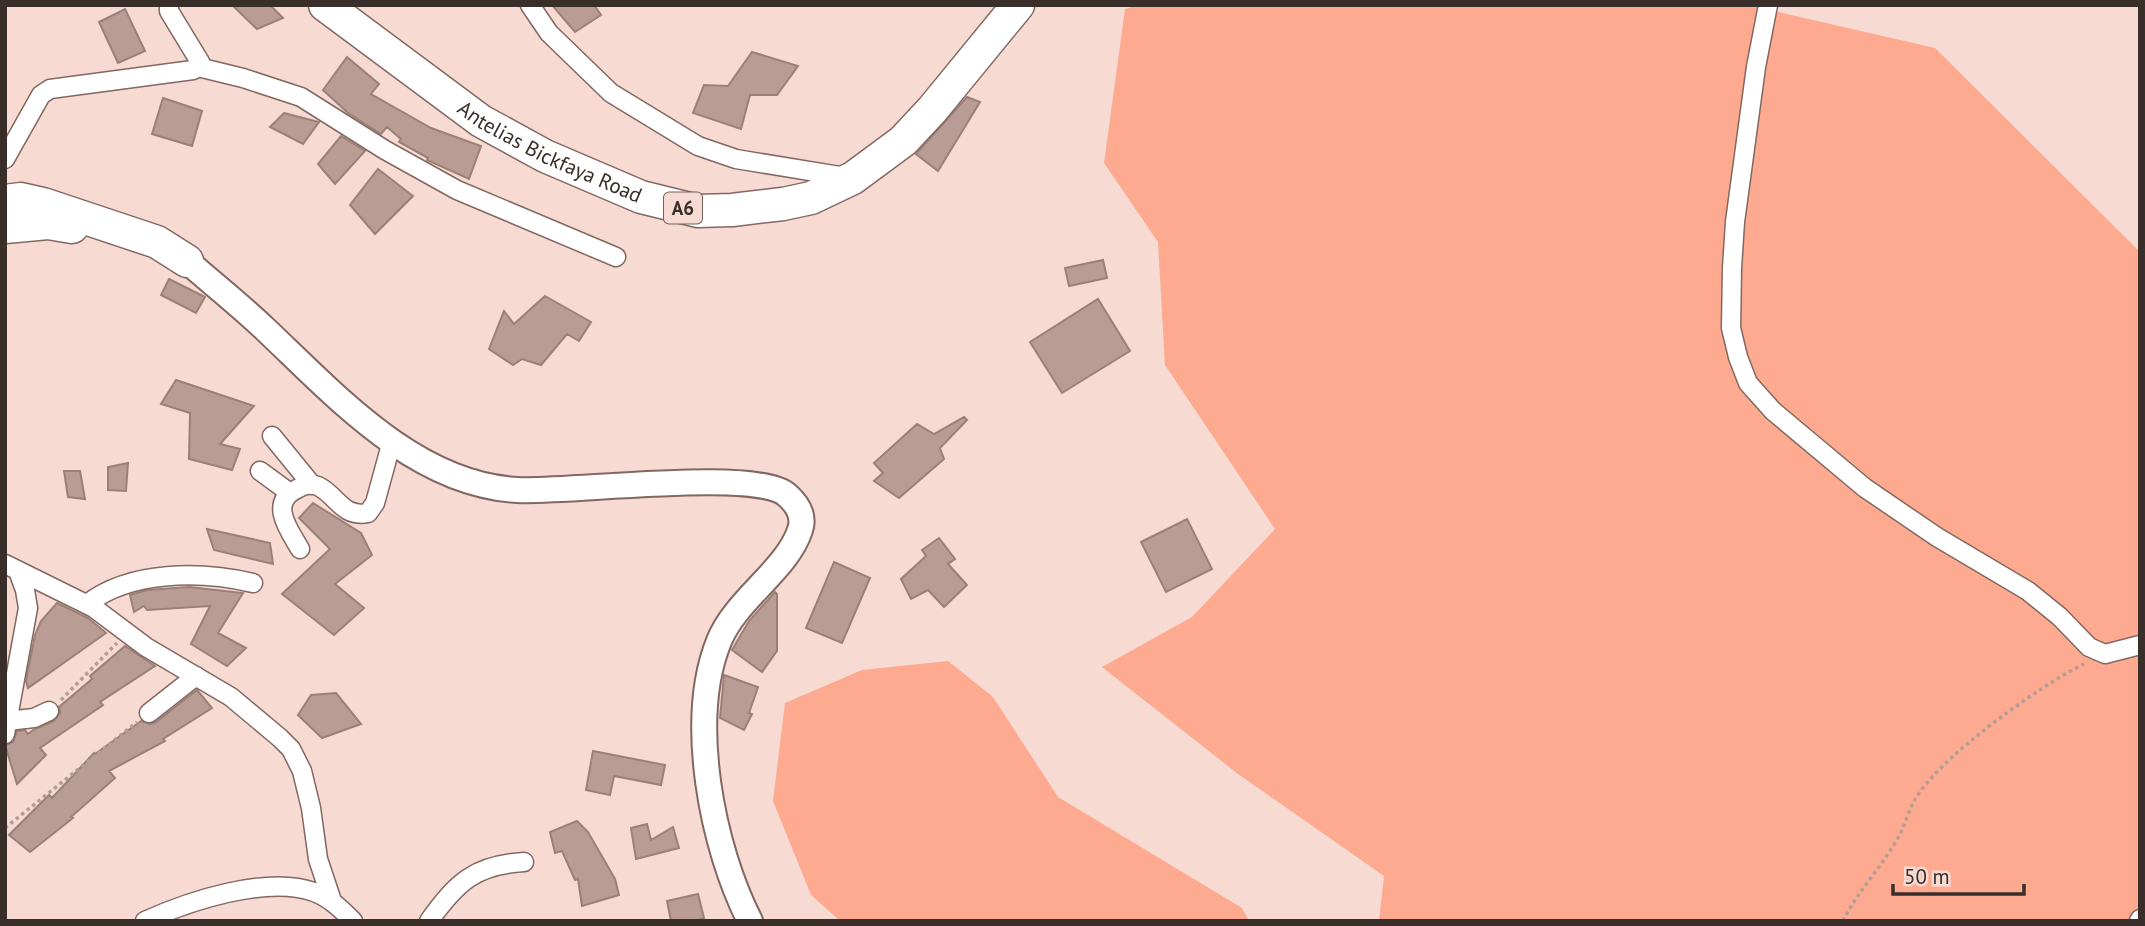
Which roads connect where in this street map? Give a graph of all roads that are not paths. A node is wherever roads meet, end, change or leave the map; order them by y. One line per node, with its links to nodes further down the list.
1 (169, 5): 6 (street)
2 (325, 5): 8 (highway, Antelias Bickfaya Road / A6)
3 (530, 5): 8 (street)
4 (1018, 5): 8 (highway, Antelias Bickfaya Road / A6)
5 (1768, 5): 22 (street)
6 (198, 67): 7 (street); 11 (street)
7 (5, 159)
8 (853, 178)
9 (5, 201): 12 (highway)
10 (5, 227): 12 (highway)
11 (616, 257)
12 (187, 261): 14 (main road)
13 (272, 436): 16 (street)
14 (392, 441): 16 (street); 32 (main road)
15 (260, 471): 17 (street)
16 (312, 485): 17 (street)
17 (290, 493): 18 (street)
18 (300, 549)
19 (12, 568): 21 (street); 26 (street)
20 (253, 583): 21 (street)
21 (86, 604): 23 (street)
22 (2140, 645)
23 (196, 676): 25 (street); 28 (street)
24 (49, 711): 26 (street)
25 (149, 713)
26 (6, 728)
27 (524, 862): 31 (street)
28 (332, 901): 29 (street); 30 (street)
29 (145, 921)
30 (354, 921)
31 (429, 921)
32 (750, 921)

